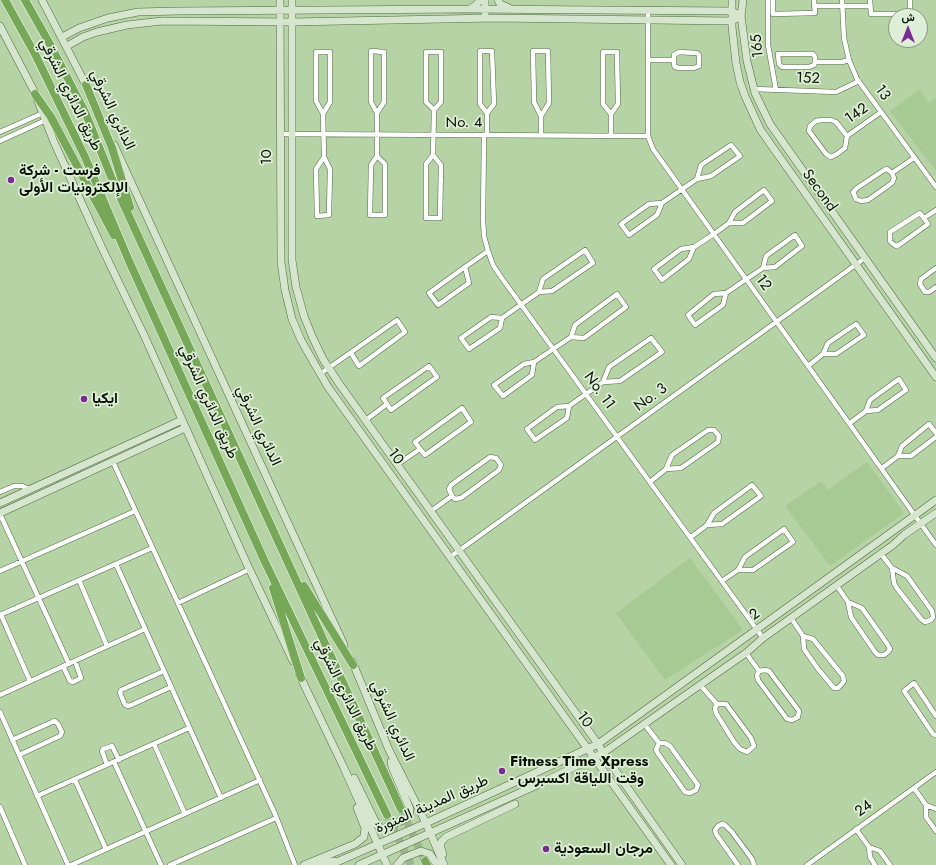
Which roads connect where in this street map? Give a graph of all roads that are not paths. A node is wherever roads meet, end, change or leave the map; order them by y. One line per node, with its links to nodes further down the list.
1 (5, 0): 85 (highway, طريق الدائري الشرقي)
2 (25, 0): 81 (highway, طريق الدائري الشرقي)
3 (42, 0): 37 (street, الدائري الشرقي)
4 (280, 0): 22 (street, 10)
5 (292, 0): 23 (street, 10)
6 (480, 0): 21 (street)
7 (485, 0): 24 (street)
8 (494, 0): 25 (street)
9 (498, 0): 26 (street)
10 (732, 0): 28 (street, Second)
11 (742, 0): 29 (street, Second)
12 (768, 0): 46 (street, 165)
13 (773, 0): 18 (street)
14 (814, 0): 18 (street)
15 (842, 0): 19 (street, 13)
16 (870, 0): 20 (street)
17 (910, 0): 20 (street)
18 (814, 6): 19 (street)
19 (842, 6): 20 (street); 41 (street, 13)
20 (870, 6)
21 (469, 9): 23 (street); 24 (street)
22 (280, 10): 23 (street); 34 (street, 10); 37 (street)
23 (292, 10): 35 (street, 10)
24 (485, 10): 25 (street); 30 (street)
25 (494, 10): 26 (street); 31 (street)
26 (513, 10): 27 (street)
27 (648, 10): 28 (street); 32 (street, 12)
28 (732, 11): 29 (street); 33 (street, Second)
29 (741, 16): 33 (street); 45 (street, Second)
30 (485, 18): 31 (street); 35 (street)
31 (494, 18): 32 (street)
32 (648, 21): 33 (street); 39 (street, 12)
33 (732, 21): 86 (street, Second)
34 (280, 22): 35 (street); 38 (street); 57 (street, 10)
35 (292, 22): 58 (street, 10)
36 (0, 26): 47 (street)
37 (62, 37): 38 (street, الدائري الشرقي)
38 (67, 46): 44 (street, الدائري الشرقي)
39 (648, 60): 40 (street); 65 (street, 12)
40 (673, 60): 40 (street)
41 (848, 60): 42 (street); 43 (street, 13)
42 (815, 62): 42 (street)
43 (859, 81): 46 (street, 152); 49 (street, 13)
44 (86, 85): 81 (highway); 168 (street, الدائري الشرقي)
45 (754, 89): 46 (street, 152); 84 (street, Second)
46 (776, 90)
47 (35, 94): 54 (highway)
48 (434, 110): 48 (street); 61 (street)
49 (881, 112): 66 (street, 142); 71 (street, 13)
50 (377, 113): 50 (street); 60 (street)
51 (487, 113): 51 (street); 62 (street, No. 11)
52 (323, 114): 52 (street); 59 (street)
53 (611, 114): 53 (street); 64 (street)
54 (47, 115): 56 (street); 67 (street); 85 (highway); 112 (street)
55 (540, 116): 55 (street); 63 (street)
56 (0, 132)
57 (280, 134): 58 (street, No. 4); 105 (street, 10)
58 (292, 134): 59 (street, No. 4); 104 (street, 10)
59 (323, 134): 60 (street, No. 4); 70 (street)
60 (377, 134): 61 (street, No. 4); 69 (street)
61 (434, 135): 62 (street, No. 4); 68 (street)
62 (486, 135): 63 (street, No. 4); 83 (street, No. 11)
63 (542, 135): 64 (street, No. 4)
64 (611, 135): 65 (street, No. 4)
65 (648, 136): 75 (street, 12)
66 (847, 136): 66 (street)
67 (0, 141)
68 (433, 155): 68 (street)
69 (377, 156): 69 (street)
70 (324, 157): 70 (street)
71 (914, 158): 72 (street); 74 (street, 13)
72 (892, 173): 72 (street)
73 (697, 179): 73 (street); 75 (street)
74 (936, 187)
75 (682, 189): 76 (street); 80 (street, 12)
76 (662, 203): 76 (street)
77 (936, 210): 78 (street)
78 (924, 218): 78 (street)
79 (729, 223): 79 (street); 80 (street)
80 (714, 234): 82 (street); 90 (street, 12)
81 (139, 238): 144 (highway, طريق الدائري الشرقي)
82 (694, 247): 82 (street)
83 (488, 250): 87 (street); 94 (street, No. 11)
84 (865, 258): 86 (street, No. 3); 101 (street, Second)
85 (129, 261): 146 (highway, طريق الدائري الشرقي)
86 (856, 264): 96 (street, No. 3); 106 (street, Second)
87 (465, 267): 87 (street)
88 (763, 268): 88 (street); 90 (street)
89 (936, 268): 91 (street)
90 (746, 279): 93 (street); 96 (street, 12)
91 (936, 287)
92 (540, 292): 92 (street); 94 (street)
93 (726, 293): 93 (street)
94 (521, 305): 95 (street); 98 (street, No. 11)
95 (502, 318): 95 (street)
96 (776, 322): 103 (street, 12); 117 (street, No. 3)
97 (571, 337): 97 (street); 98 (street)
98 (553, 349): 102 (street); 108 (street, No. 11)
99 (351, 353): 99 (street); 104 (street)
100 (823, 354): 100 (street); 103 (street)
101 (936, 358)
102 (534, 362): 102 (street)
103 (808, 366): 114 (street, 12)
104 (329, 368): 105 (street); 113 (street, 10)
105 (320, 374): 143 (street, 10)
106 (936, 377)
107 (603, 382): 107 (street); 108 (street)
108 (586, 394): 110 (street); 117 (street, No. 11)
109 (387, 404): 109 (street); 113 (street)
110 (569, 406): 110 (street)
111 (866, 411): 111 (street); 114 (street)
112 (182, 420): 115 (street); 126 (street)
113 (366, 420): 122 (street, 10)
114 (850, 424): 123 (street, 12)
115 (185, 428): 121 (street); 149 (street)
116 (936, 433): 120 (street)
117 (617, 437): 125 (street, No. 11); 141 (street, No. 3)
118 (936, 437): 120 (street)
119 (420, 449): 119 (street); 122 (street)
120 (898, 456): 123 (street)
121 (113, 462): 131 (street); 133 (street)
122 (398, 464): 132 (street, 10)
123 (882, 468): 135 (street, 12)
124 (666, 469): 124 (street); 125 (street)
125 (650, 482): 138 (street, No. 11)
126 (29, 489): 127 (street); 130 (street)
127 (0, 492)
128 (452, 496): 128 (street); 132 (street)
129 (936, 500): 135 (street, 2)
130 (0, 502)
131 (135, 510): 140 (street); 145 (street)
132 (431, 511): 141 (street, 10)
133 (0, 513): 145 (street)
134 (936, 513): 136 (street, 2)
135 (916, 515): 136 (street, 12); 161 (street, 2)
136 (921, 524): 139 (street, 12); 142 (street, 2)
137 (707, 525): 137 (street); 138 (street)
138 (690, 537): 153 (street, No. 11)
139 (936, 545)
140 (152, 548): 147 (street); 157 (street)
141 (460, 550): 143 (street, No. 3); 186 (street, 10)
142 (881, 554): 148 (street); 154 (street, 2)
143 (450, 557): 187 (street, 10)
144 (287, 558): 168 (highway); 205 (highway, طريق الدائري الشرقي)
145 (22, 562): 151 (street); 155 (street)
146 (265, 562): 172 (highway); 208 (highway, طريق الدائري الشرقي)
147 (116, 564): 152 (street); 160 (street)
148 (892, 568): 148 (street)
149 (250, 569): 157 (street); 172 (street)
150 (738, 570): 150 (street); 153 (street)
151 (0, 571)
152 (79, 580): 155 (street); 164 (street)
153 (722, 581): 161 (street, No. 11)
154 (837, 586): 156 (street); 159 (street, 2)
155 (38, 598): 158 (street); 167 (street)
156 (848, 602): 156 (street)
157 (178, 603): 197 (street)
158 (0, 615): 173 (street)
159 (791, 618): 162 (street); 163 (street, 2)
160 (145, 629): 164 (street); 170 (street)
161 (758, 630): 163 (street, No. 11); 186 (street, 2)
162 (803, 636): 162 (street)
163 (763, 638): 165 (street, 2)
164 (107, 646): 166 (street)
165 (746, 652): 171 (street); 175 (street, 2)
166 (74, 661): 167 (street); 169 (street)
167 (69, 664): 169 (street)
168 (353, 665): 188 (street, الدائري الشرقي)
169 (63, 666): 173 (street)
170 (164, 671): 174 (street); 174 (street)
171 (759, 671): 171 (street)
172 (301, 678): 194 (street)
173 (30, 682): 176 (street)
174 (171, 686): 181 (street)
175 (700, 686): 177 (street); 180 (street, 2)
176 (0, 695)
177 (717, 704): 177 (street)
178 (0, 712): 183 (street)
179 (936, 716): 182 (street)
180 (645, 725): 184 (street); 189 (street, 2)
181 (189, 728): 185 (street); 200 (street)
182 (936, 735)
183 (12, 740): 190 (street); 190 (street)
184 (659, 743): 184 (street)
185 (154, 744): 192 (street); 207 (street)
186 (598, 744): 187 (street, 2); 189 (street, 10)
187 (588, 748): 191 (street, 10); 210 (street, طريق المدينة المنورة)
188 (389, 750): 194 (street); 210 (street, الدائري الشرقي)
189 (603, 753): 191 (street, 2); 237 (street, 10)
190 (19, 755): 199 (street)
191 (594, 758): 214 (street, طريق المدينة المنورة); 236 (street, 10)
192 (116, 761): 193 (street); 193 (street); 213 (street)
193 (107, 765): 196 (street)
194 (344, 768): 215 (street); 227 (street)
195 (936, 772): 198 (street, 24)
196 (74, 780): 199 (street); 217 (street)
197 (260, 780): 200 (street); 209 (street)
198 (914, 788): 202 (street); 211 (street, 24)
199 (37, 796): 222 (street)
200 (221, 798): 207 (street)
201 (515, 804): 235 (street)
202 (926, 805): 204 (street); 212 (street)
203 (0, 807): 206 (street)
204 (936, 808)
205 (401, 809)
206 (1, 813): 221 (street)
207 (185, 814): 213 (street)
208 (387, 814)
209 (276, 818): 225 (street); 226 (street)
210 (426, 823): 214 (street, الدائري الشرقي); 215 (street, طريق المدينة المنورة)
211 (856, 829): 216 (street); 220 (street, 24)
212 (936, 831)
213 (146, 832): 217 (street); 224 (street)
214 (430, 833): 218 (street, طريق المدينة المنورة); 234 (street, الدائري الشرقي)
215 (377, 844): 218 (street); 219 (street, طريق المدينة المنورة)
216 (869, 847): 241 (street); 242 (street)
217 (106, 849): 223 (street)
218 (382, 855): 230 (street, طريق المدينة المنورة); 231 (street)
219 (340, 860): 228 (street); 229 (street, طريق المدينة المنورة)
220 (813, 863): 240 (street, 24)
221 (25, 865)
222 (68, 865)
223 (71, 865)
224 (161, 865)
225 (170, 865)
226 (295, 865)
227 (304, 865)
228 (314, 865)
229 (330, 865)
230 (358, 865)
231 (387, 865)
232 (398, 865): 233 (street)
233 (437, 865)
234 (444, 865)
235 (448, 865)
236 (671, 865)
237 (682, 865)
238 (738, 865): 239 (street)
239 (754, 865)
240 (807, 865)
241 (875, 865)
242 (890, 865)

